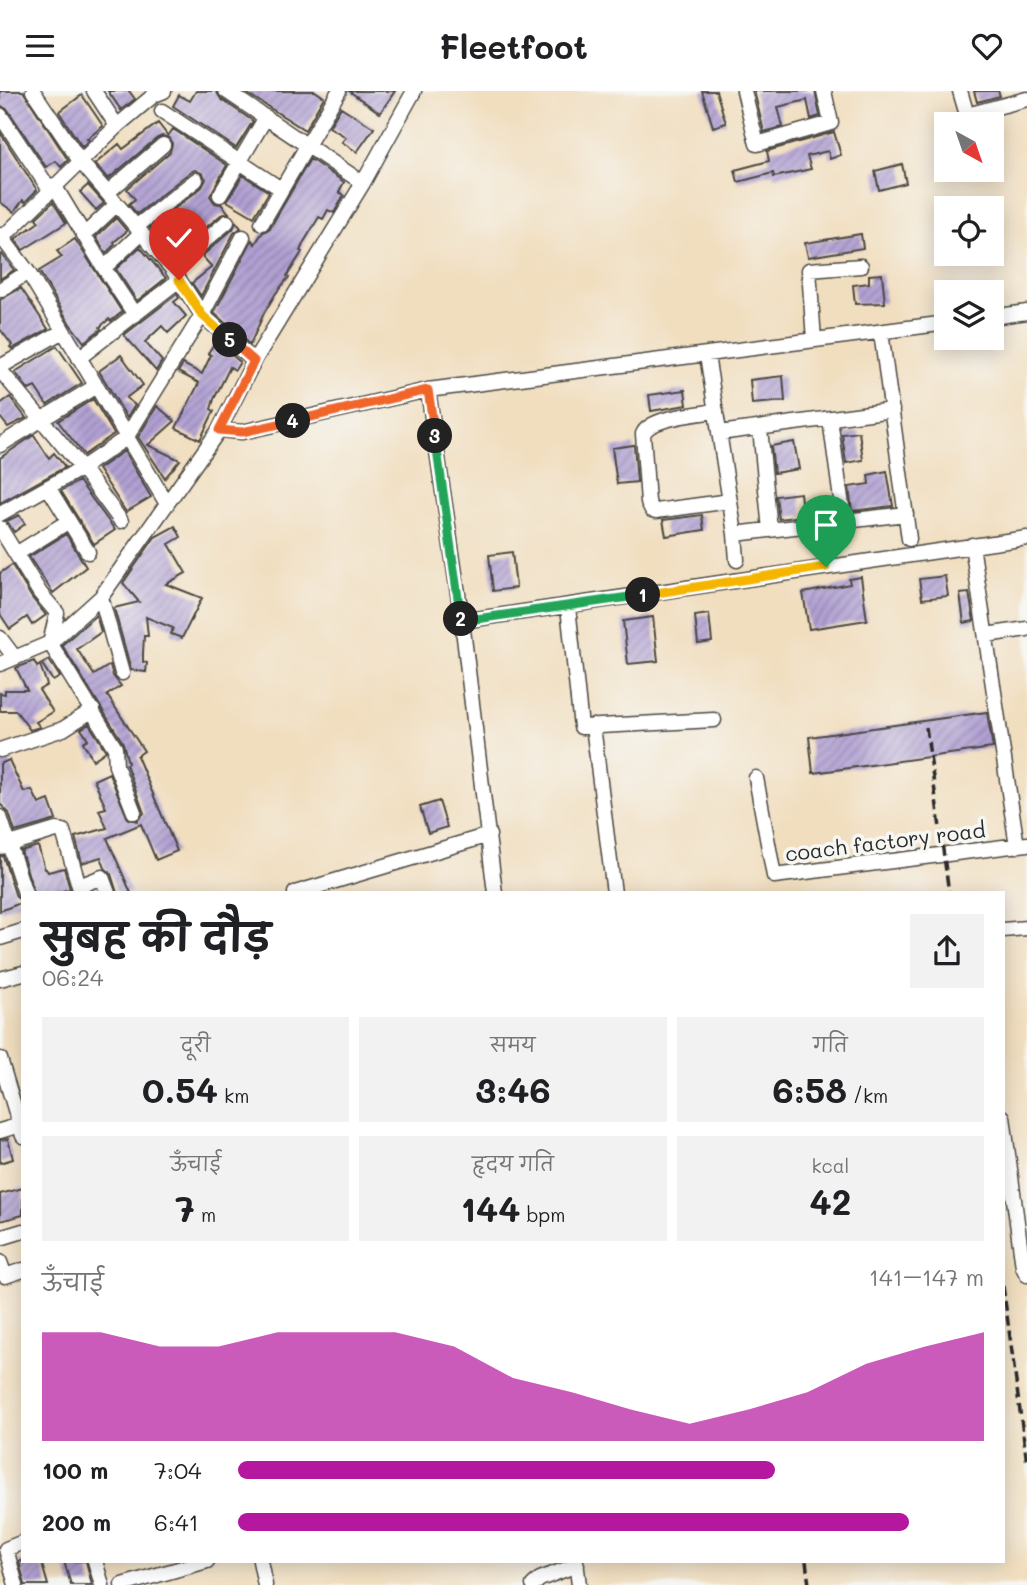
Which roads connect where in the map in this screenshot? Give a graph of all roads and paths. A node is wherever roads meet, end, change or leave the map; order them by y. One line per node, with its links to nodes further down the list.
1 (33, 91): 17 (street)
2 (94, 91): 14 (street)
3 (164, 91): 14 (street)
4 (226, 91): 13 (street)
5 (414, 91): 20 (street)
6 (744, 91): 7 (street)
7 (824, 91)
8 (960, 91): 10 (street)
9 (334, 93): 16 (street)
10 (1027, 99)
11 (162, 111): 18 (street)
12 (0, 115): 21 (street)
13 (266, 117): 16 (street); 18 (street)
14 (117, 126): 17 (street)
15 (163, 145): 23 (street)
16 (307, 145): 20 (street); 22 (street)
17 (80, 161): 21 (street); 23 (street)
18 (240, 162): 22 (street); 24 (street)
19 (196, 180): 28 (street)
20 (363, 183): 47 (street)
21 (52, 187): 29 (street); 30 (street)
22 (281, 190): 27 (street)
23 (107, 193): 25 (street)
24 (220, 195)
25 (117, 204): 28 (street); 29 (street)
26 (227, 222): 35 (street)
27 (262, 223)
28 (139, 230): 33 (street); 35 (street)
29 (84, 235): 33 (street)
30 (1, 237): 34 (street)
31 (243, 237): 39 (street)
32 (861, 266): 44 (street)
33 (104, 268): 38 (street)
34 (28, 272): 36 (street); 42 (street)
35 (175, 274): 38 (street); 39 (street)
36 (0, 290)
37 (1027, 312): 40 (street)
38 (135, 315): 46 (street)
39 (202, 315): 47 (street); 57 (street)
40 (1004, 315)
41 (934, 325): 43 (street)
42 (63, 331): 46 (street); 48 (street)
43 (881, 332): 44 (street); 51 (street)
44 (814, 340): 45 (street)
45 (707, 355): 50 (street); 54 (street)
46 (79, 358): 49 (street)
47 (254, 361): 56 (street)
48 (0, 369): 52 (street)
49 (96, 386): 52 (street); 57 (street)
50 (428, 390): 56 (street); 81 (street)
51 (891, 406): 53 (street); 54 (street); 64 (street)
52 (40, 419): 58 (street); 59 (street)
53 (830, 419): 55 (street); 67 (street)
54 (718, 422): 55 (street); 61 (street); 61 (street)
55 (760, 428): 69 (street)
56 (219, 430): 62 (street)
57 (126, 438): 59 (street); 62 (street)
58 (0, 445)
59 (82, 468): 60 (street); 65 (street)
60 (48, 487): 63 (street); 66 (street)
61 (730, 501): 70 (street)
62 (167, 504): 77 (street)
63 (0, 514)
64 (906, 514): 67 (street); 72 (street)
65 (121, 520)
66 (69, 521): 74 (street); 75 (street)
67 (844, 521): 69 (street)
68 (0, 528): 75 (street)
69 (770, 530): 70 (street)
70 (735, 534): 76 (street)
71 (1027, 538): 73 (street)
72 (909, 539)
73 (972, 545): 78 (street); 83 (street, coach factory road)
74 (88, 552)
75 (16, 554): 80 (street)
76 (737, 560)
77 (103, 604): 79 (street); 88 (street)
78 (568, 607): 81 (street); 91 (street)
79 (86, 611): 80 (street); 85 (street)
80 (57, 613): 85 (street)
81 (462, 621): 96 (street)
82 (1027, 629): 83 (street)
83 (986, 635): 97 (street, coach factory road)
84 (0, 638): 86 (street)
85 (50, 643): 86 (street); 89 (street)
86 (15, 658): 87 (street)
87 (0, 664)
88 (122, 673)
89 (93, 710): 92 (street); 94 (street)
90 (714, 720): 91 (street)
91 (593, 726): 103 (street)
92 (0, 750)
93 (756, 778): 97 (street, coach factory road)
94 (134, 812)
95 (0, 817): 98 (street)
96 (489, 835): 101 (street); 102 (street)
97 (1022, 845)
98 (5, 846): 99 (street); 100 (street)
99 (24, 891)
100 (107, 891)
101 (302, 891)
102 (495, 891)
103 (614, 891)
104 (1027, 927): 105 (street)
105 (1005, 930)
106 (21, 932): 107 (street)
107 (0, 938)
108 (21, 974): 109 (street)
109 (0, 979)
110 (0, 1059): 111 (street)
111 (4, 1089): 113 (street)
112 (0, 1131): 113 (street)
113 (21, 1131)
114 (1005, 1132): 119 (street)
115 (21, 1232): 116 (street)
116 (0, 1238)
117 (0, 1262): 118 (street)
118 (21, 1270)
119 (1027, 1275)
120 (21, 1543): 125 (street)
121 (96, 1563): 126 (street)
122 (199, 1563): 127 (street)
123 (260, 1563): 128 (street)
124 (576, 1563): 129 (street); 130 (street)
125 (16, 1585)
126 (102, 1585)
127 (122, 1585)
128 (265, 1585)
129 (533, 1585)
130 (579, 1585)

